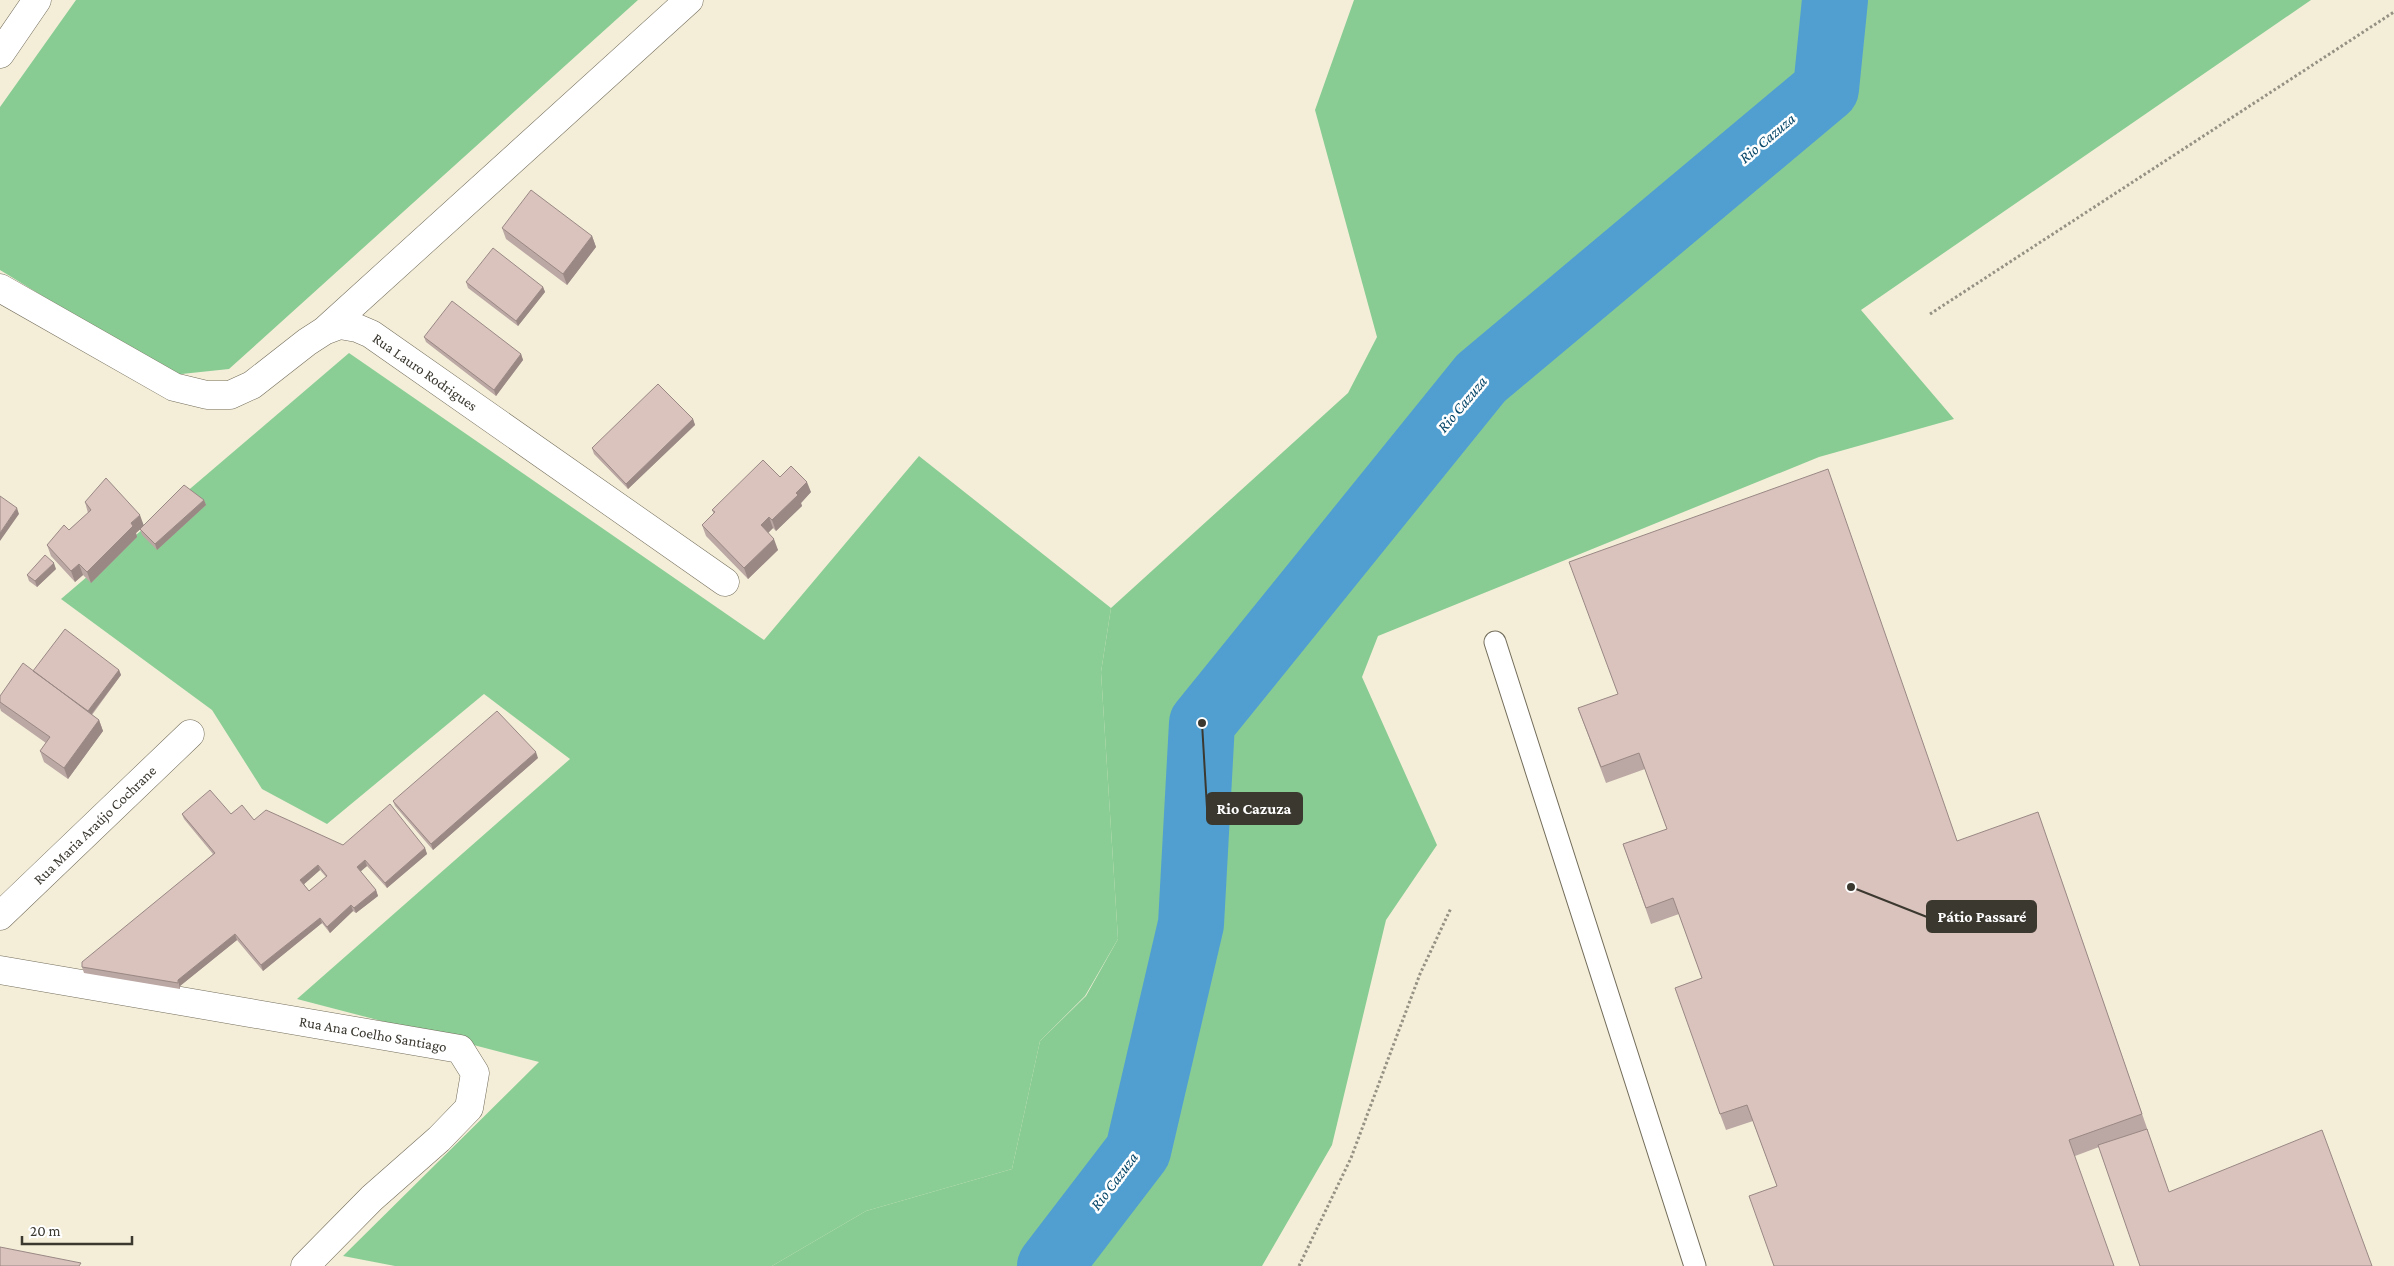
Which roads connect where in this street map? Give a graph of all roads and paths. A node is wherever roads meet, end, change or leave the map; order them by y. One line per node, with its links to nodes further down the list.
1 (36, 0): 4 (street)
2 (689, 0): 7 (street)
3 (2394, 12): 6 (path)
4 (0, 54)
5 (0, 288): 7 (street, Rua Lauro Rodrigues)
6 (1930, 314)
7 (324, 331): 8 (street, Rua Lauro Rodrigues)
8 (725, 582)
9 (1495, 642): 16 (lane)
10 (190, 734): 12 (street, Rua Maria Araújo Cochrane)
11 (1451, 908): 15 (path)
12 (0, 916)
13 (0, 970): 14 (street, Rua Ana Coelho Santiago)
14 (305, 1266)
15 (1300, 1266)
16 (1695, 1266)

